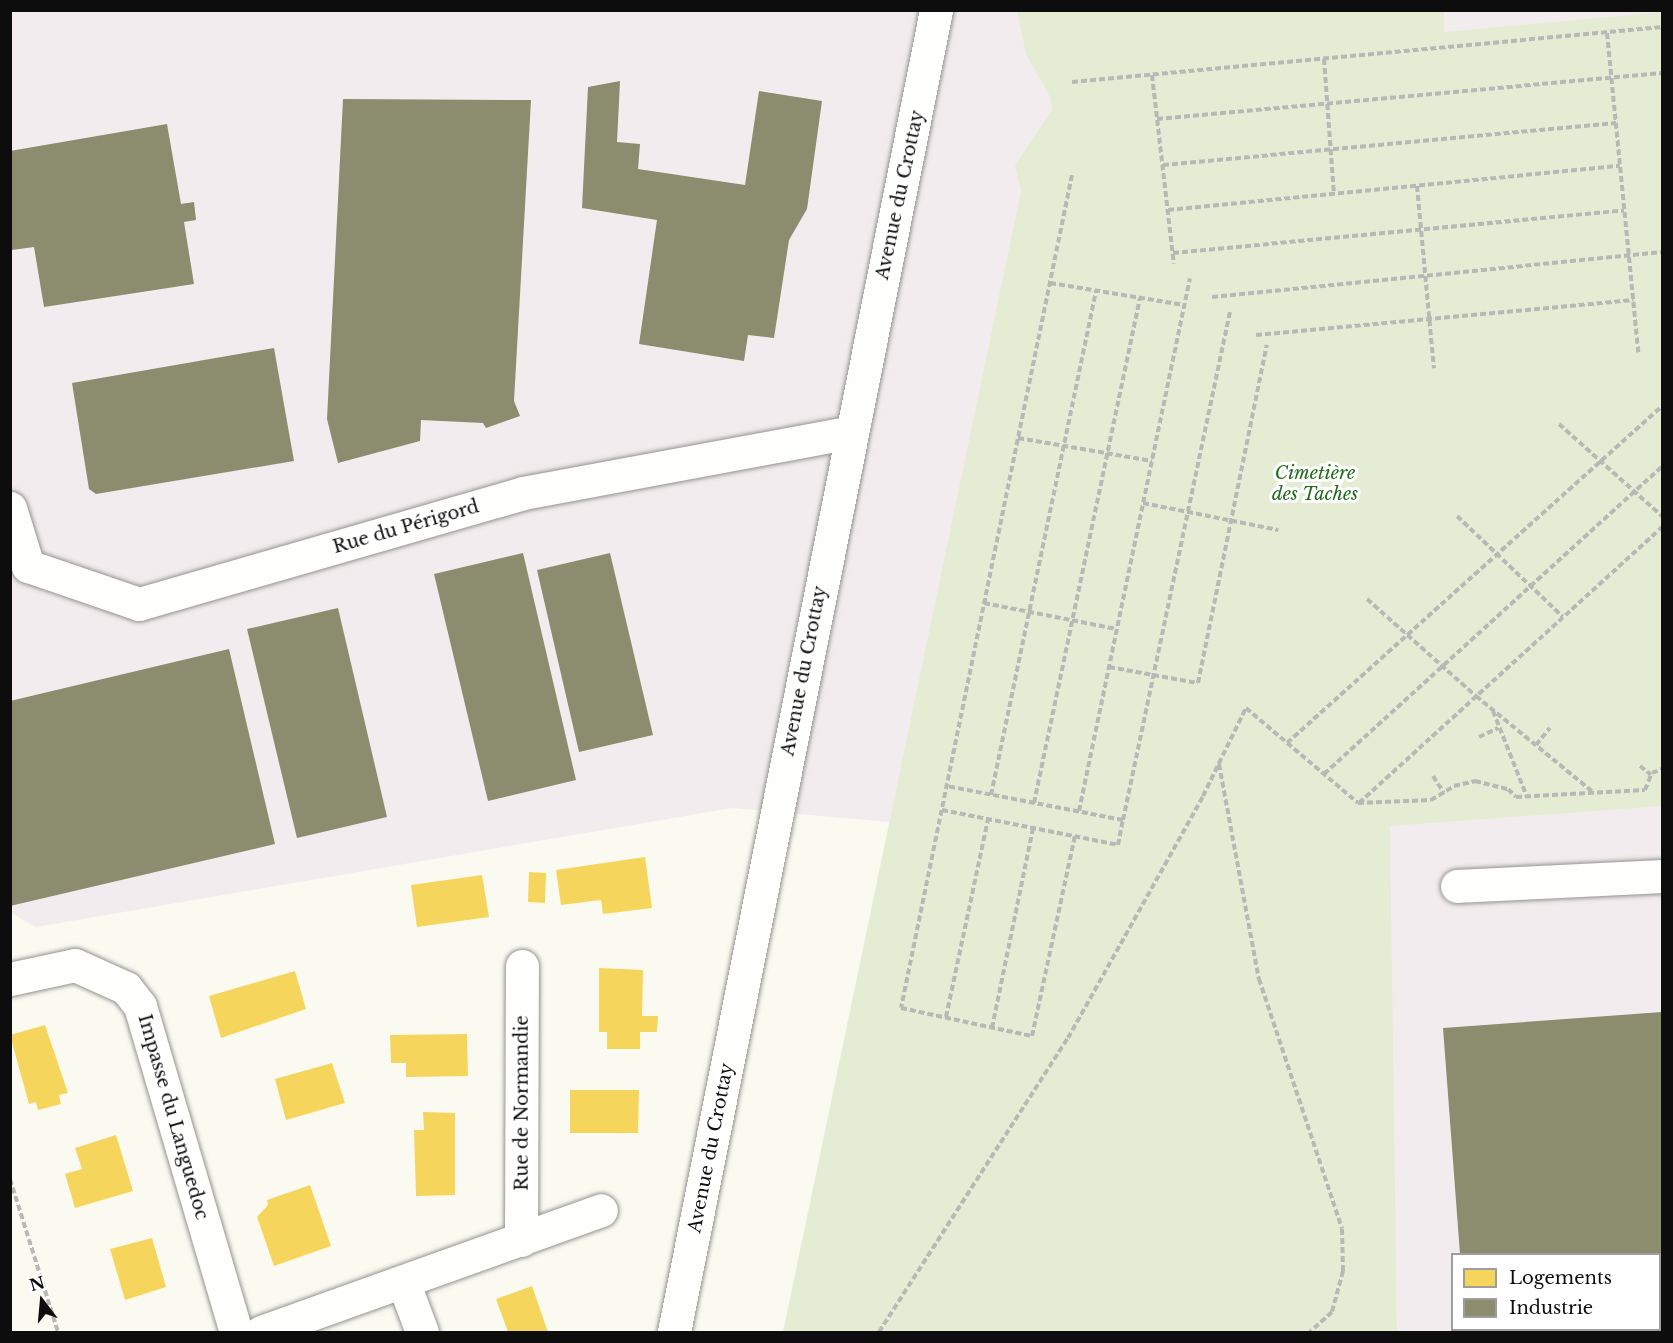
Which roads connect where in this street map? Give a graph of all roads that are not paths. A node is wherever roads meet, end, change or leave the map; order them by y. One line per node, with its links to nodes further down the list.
1 (936, 10): 2 (street, Avenue du Crottay)
2 (851, 432): 3 (street, Rue du Périgord); 14 (street, Avenue du Crottay)
3 (11, 511)
4 (1662, 876): 5 (street)
5 (1457, 886)
6 (522, 966): 9 (street, Rue de Normandie)
7 (10, 980): 11 (street, Impasse du Languedoc)
8 (601, 1210): 9 (street)
9 (521, 1240): 10 (street)
10 (404, 1284): 12 (street); 13 (street)
11 (236, 1332)
12 (261, 1332)
13 (422, 1332)
14 (674, 1332)

